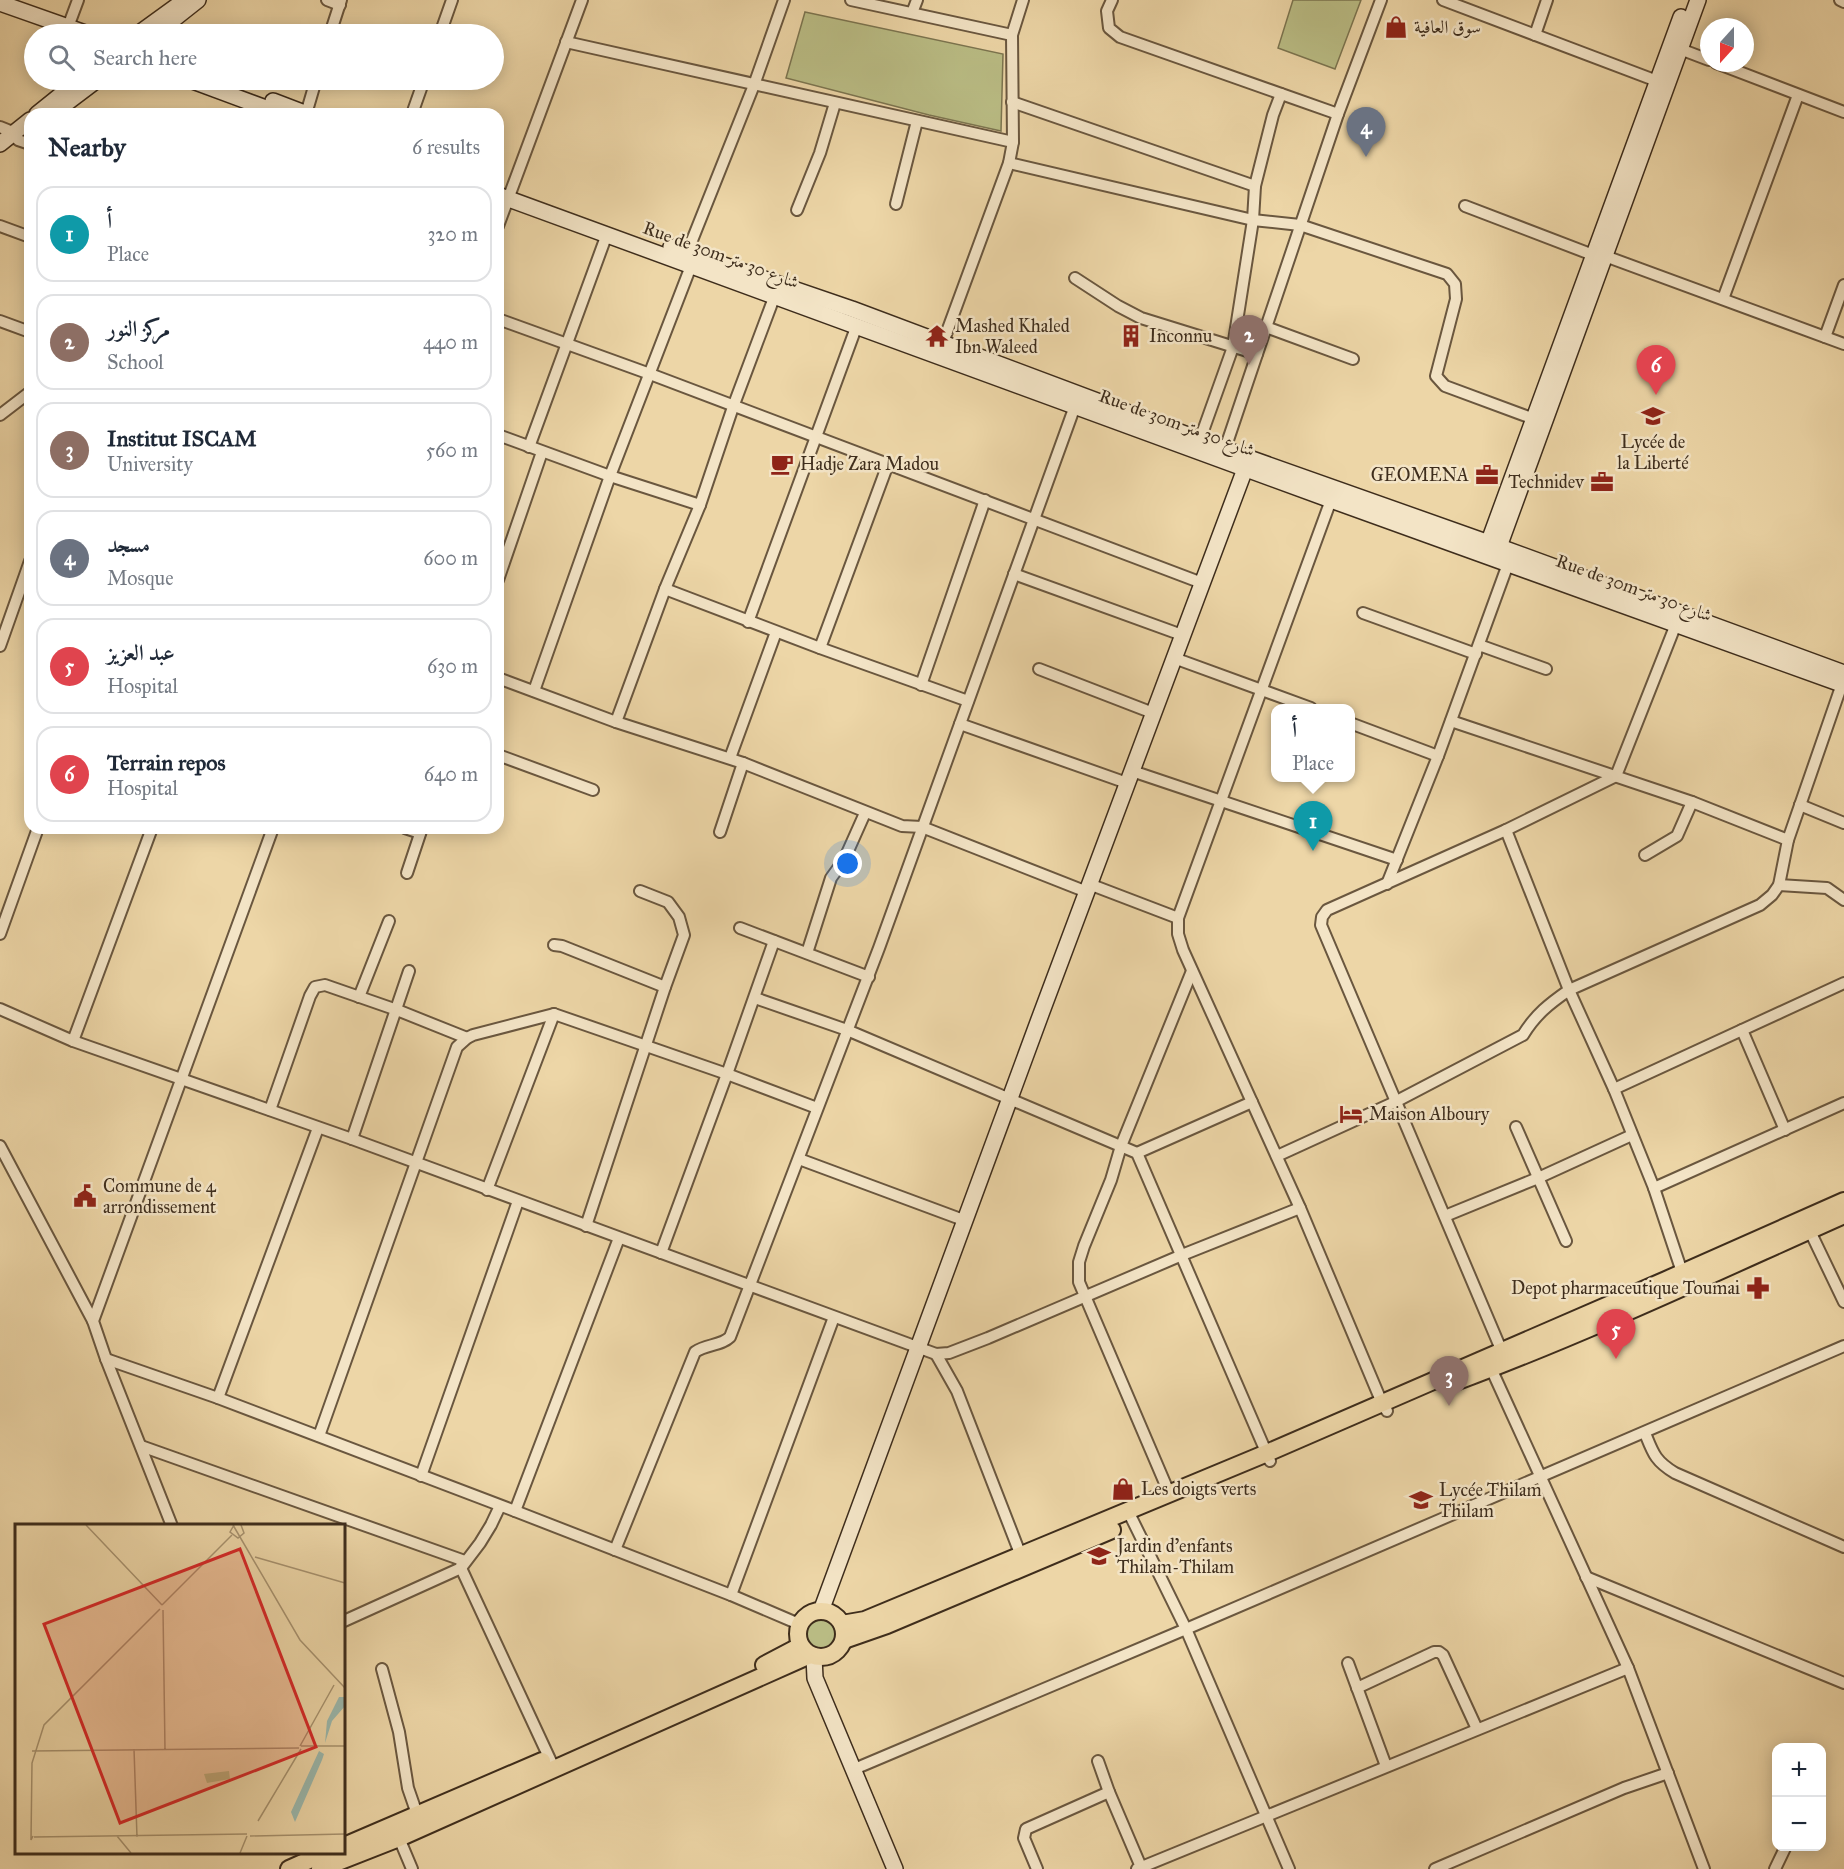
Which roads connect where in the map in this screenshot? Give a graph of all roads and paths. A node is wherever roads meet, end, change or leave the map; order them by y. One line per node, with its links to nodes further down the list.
1 (78, 0): 23 (street)
2 (185, 0): 24 (street)
3 (198, 0): 25 (street)
4 (327, 0): 18 (street)
5 (452, 0): 27 (street)
6 (582, 0): 30 (street)
7 (784, 0): 35 (street)
8 (851, 0): 20 (street)
9 (917, 0): 20 (street)
10 (1023, 0): 28 (street)
11 (1112, 0): 42 (street)
12 (1381, 0): 53 (street)
13 (1443, 0): 29 (street)
14 (1548, 0): 29 (street)
15 (1688, 0): 34 (street)
16 (1698, 0): 31 (street)
17 (0, 1): 22 (street)
18 (340, 2): 26 (street)
19 (0, 11): 21 (street)
20 (912, 14): 28 (street)
21 (43, 24)
22 (51, 24)
23 (69, 24)
24 (152, 24)
25 (168, 24)
26 (333, 24)
27 (444, 24)
28 (1012, 35): 44 (street)
29 (1535, 35): 34 (street)
30 (566, 42): 35 (street); 62 (street)
31 (1680, 49): 32 (street); 71 (street)
32 (1700, 57)
33 (1739, 72): 43 (street)
34 (1657, 81): 71 (street)
35 (754, 85): 45 (street); 72 (street)
36 (68, 90): 46 (street)
37 (84, 90): 47 (street)
38 (217, 90): 48 (street)
39 (242, 90): 49 (street)
40 (313, 90): 50 (street)
41 (420, 90): 51 (street)
42 (1281, 94): 53 (street); 61 (street)
43 (1798, 95): 52 (street); 76 (street)
44 (1012, 102): 57 (street); 61 (street)
45 (835, 103): 54 (street); 65 (street)
46 (45, 108)
47 (60, 108)
48 (266, 108)
49 (290, 108)
50 (308, 108)
51 (414, 108)
52 (1844, 112)
53 (1338, 114): 67 (street)
54 (917, 121): 57 (street); 63 (street)
55 (0, 127): 56 (street)
56 (23, 137): 58 (street); 59 (street)
57 (1013, 142): 60 (street)
58 (0, 144)
59 (0, 154)
60 (1009, 163): 66 (street); 86 (street)
61 (1255, 186): 66 (street)
62 (504, 193): 69 (street, Rue de 30m شارع 30 متر); 72 (street, Rue de 30m شارع 30 متر)
63 (896, 204)
64 (1465, 207): 71 (street)
65 (797, 210)
66 (1253, 220): 67 (street); 85 (street)
67 (1300, 225): 80 (street); 94 (street)
68 (0, 226): 70 (street)
69 (607, 234): 72 (street, Rue de 30m شارع 30 متر); 84 (street)
70 (24, 235)
71 (1599, 255): 76 (street); 94 (street); 108 (street)
72 (689, 259): 75 (street, Rue de 30m شارع 30 متر); 86 (street, Rue de 30m شارع 30 متر); 89 (street)
73 (1075, 278): 85 (street)
74 (1844, 285): 82 (street)
75 (775, 295): 79 (street, Rue de 30m شارع 30 متر); 91 (street)
76 (1723, 299): 82 (street)
77 (0, 321): 81 (street)
78 (504, 322): 84 (street)
79 (857, 326): 86 (street, Rue de 30m شارع 30 متر); 96 (street)
80 (1266, 327): 87 (street); 88 (street)
81 (24, 330)
82 (1825, 337): 83 (street)
83 (1844, 344)
84 (567, 345): 89 (street); 98 (street)
85 (1233, 346): 87 (street); 97 (street)
86 (941, 349): 92 (street, Rue de 30m شارع 30 متر); 97 (street, Rue de 30m شارع 30 متر)
87 (1257, 354): 99 (street)
88 (1353, 359)
89 (650, 374): 91 (street); 103 (street)
90 (24, 397): 93 (street)
91 (734, 406): 96 (street); 106 (street)
92 (1075, 406): 97 (street, Rue de 30m شارع 30 متر); 107 (street)
93 (0, 415)
94 (1534, 419): 108 (street)
95 (504, 437): 98 (street)
96 (817, 438): 102 (street); 115 (street)
97 (1198, 445): 99 (street, Rue de 30m شارع 30 متر); 101 (street, Rue de 30m شارع 30 متر)
98 (530, 447): 100 (street)
99 (1225, 449): 101 (street, Rue de 30m شارع 30 متر)
100 (542, 452): 103 (street); 109 (street)
101 (1247, 463): 105 (street, Rue de 30m شارع 30 متر); 108 (street, Rue de 30m شارع 30 متر); 112 (street)
102 (888, 464): 104 (street); 120 (street)
103 (610, 476): 106 (street); 129 (street)
104 (985, 500): 107 (street); 127 (street)
105 (1331, 500): 108 (street, Rue de 30m شارع 30 متر); 128 (street)
106 (700, 505): 113 (street)
107 (1034, 519): 110 (street); 112 (street)
108 (1495, 554): 116 (street, Rue de 30m شارع 30 متر); 121 (street); 126 (street, Rue de 30m شارع 30 متر)
109 (504, 563)
110 (1014, 574): 118 (street); 130 (street)
111 (24, 577): 119 (street)
112 (1202, 583): 118 (street)
113 (665, 589): 115 (street); 134 (street)
114 (1363, 613): 121 (street)
115 (748, 622): 117 (street)
116 (1676, 624): 126 (street, Rue de 30m شارع 30 متر); 141 (street)
117 (776, 632): 120 (street); 139 (street)
118 (1182, 635): 122 (street)
119 (1, 639)
120 (820, 648): 127 (street)
121 (1478, 649): 124 (street); 133 (street)
122 (1174, 658): 128 (street); 132 (street)
123 (1039, 669): 132 (street)
124 (1546, 669)
125 (504, 680): 129 (street)
126 (1843, 681): 146 (street)
127 (921, 685): 130 (street)
128 (1262, 690): 131 (street); 144 (street)
129 (534, 691): 134 (street)
130 (968, 701): 135 (street)
131 (1300, 704)
132 (1153, 713): 142 (street)
133 (1451, 721): 137 (street); 141 (street)
134 (616, 722): 139 (street)
135 (960, 724): 142 (street); 149 (street)
136 (1355, 725): 137 (street)
137 (1438, 756): 158 (street)
138 (504, 757): 143 (street)
139 (730, 759): 140 (street)
140 (743, 763): 147 (street); 151 (street)
141 (1616, 776): 145 (street); 150 (street)
142 (1129, 777): 144 (street); 162 (street)
143 (593, 790)
144 (1221, 802): 158 (street); 165 (street)
145 (1692, 802): 156 (street); 157 (street)
146 (1800, 805): 148 (street); 156 (street)
147 (865, 813): 149 (street); 171 (street)
148 (1844, 823)
149 (922, 827): 162 (street); 174 (street)
150 (1506, 830): 160 (street); 177 (street)
151 (720, 832)
152 (36, 834): 168 (street)
153 (150, 834): 186 (street)
154 (271, 834): 189 (street)
155 (420, 834): 159 (street)
156 (1788, 840): 161 (street)
157 (1645, 855)
158 (1397, 860): 160 (street)
159 (407, 873)
160 (1388, 884): 193 (street)
161 (1779, 885): 164 (street); 177 (street)
162 (1088, 888): 165 (street); 191 (street)
163 (640, 891): 176 (street)
164 (1844, 900)
165 (1178, 918): 173 (street)
166 (389, 921): 178 (street)
167 (740, 928): 169 (street)
168 (0, 934)
169 (774, 941): 171 (street); 179 (street)
170 (554, 945): 176 (street)
171 (807, 953): 174 (street)
172 (410, 971): 181 (street)
173 (1192, 971): 192 (street); 203 (street)
174 (868, 977): 183 (street)
175 (1844, 983): 184 (street)
176 (665, 987): 187 (street)
177 (1569, 990): 190 (street); 193 (street)
178 (359, 997): 181 (street); 196 (street)
179 (755, 998): 183 (street); 188 (street)
180 (0, 1009): 186 (street)
181 (396, 1010): 185 (street); 201 (street)
182 (554, 1014): 185 (street); 187 (street); 210 (street)
183 (847, 1030): 191 (street); 195 (street)
184 (1742, 1030): 190 (street); 199 (street)
185 (466, 1038): 207 (street)
186 (73, 1041): 189 (street)
187 (646, 1046): 188 (street); 218 (street)
188 (727, 1074): 195 (street); 221 (street)
189 (182, 1079): 196 (street); 228 (street)
190 (1614, 1089): 200 (street)
191 (1010, 1100): 203 (street); 216 (street)
192 (1252, 1102): 204 (street); 205 (street)
193 (1395, 1102): 205 (street); 215 (street)
194 (1844, 1103): 199 (street)
195 (817, 1108): 206 (street)
196 (270, 1110): 198 (street)
197 (1516, 1127): 208 (street)
198 (318, 1128): 201 (street); 235 (street)
199 (1785, 1130): 209 (street)
200 (1632, 1136): 208 (street); 209 (street)
201 (351, 1139): 207 (street)
202 (0, 1146): 228 (street)
203 (1121, 1146): 204 (street); 225 (street)
204 (1137, 1154): 222 (street)
205 (1276, 1156): 213 (street)
206 (799, 1159): 216 (street); 224 (street)
207 (415, 1163): 210 (street); 238 (street)
208 (1538, 1178): 215 (street); 220 (street)
209 (1654, 1188): 223 (street)
210 (487, 1190): 211 (street)
211 (518, 1201): 218 (street); 241 (street)
212 (1844, 1201): 217 (main road)
213 (1300, 1208): 222 (street); 236 (street)
214 (1844, 1215): 217 (main road)
215 (1445, 1216): 232 (street)
216 (966, 1221): 230 (street)
217 (1806, 1224): 223 (main road); 226 (street)
218 (586, 1226): 219 (street)
219 (618, 1238): 221 (street); 245 (street)
220 (1566, 1241)
221 (660, 1253): 224 (street)
222 (1182, 1255): 225 (street); 240 (street)
223 (1684, 1279): 232 (main road)
224 (751, 1285): 227 (street); 249 (street)
225 (1085, 1296): 231 (street); 243 (street)
226 (1844, 1302)
227 (834, 1317): 230 (street); 253 (street)
228 (93, 1321): 233 (street)
229 (1844, 1346): 237 (street)
230 (919, 1347): 231 (street); 254 (street)
231 (936, 1354): 250 (street)
232 (1504, 1356): 234 (main road)
233 (106, 1359): 235 (street); 239 (street)
234 (1488, 1363): 236 (main road); 242 (street)
235 (218, 1398): 238 (street)
236 (1384, 1407): 240 (main road)
237 (1644, 1433): 242 (street); 248 (street)
238 (319, 1436): 241 (street)
239 (141, 1446): 247 (street); 251 (street)
240 (1268, 1457): 243 (main road); 246 (main road)
241 (421, 1476): 244 (street)
242 (1540, 1477): 252 (street); 257 (street)
243 (1170, 1495): 246 (main road)
244 (500, 1506): 245 (street); 251 (street)
245 (515, 1511): 249 (street)
246 (1130, 1516): 250 (main road); 257 (street)
247 (171, 1524)
248 (1844, 1547)
249 (615, 1550): 253 (street)
250 (1023, 1561): 258 (main road)
251 (461, 1568): 255 (street); 267 (street)
252 (1586, 1577): 261 (street); 263 (street)
253 (731, 1595): 256 (street)
254 (820, 1611): 256 (main road); 258 (main road)
255 (345, 1621)
256 (799, 1624): 259 (main road)
257 (1186, 1629): 269 (street); 273 (street)
258 (843, 1632): 259 (main road)
259 (808, 1653): 267 (main road); 269 (street)
260 (1348, 1664): 264 (street)
261 (1628, 1668): 265 (street); 270 (street)
262 (382, 1669): 272 (street)
263 (1844, 1683)
264 (1357, 1688): 265 (street); 268 (street)
265 (1477, 1729): 268 (street)
266 (1098, 1761): 271 (street)
267 (552, 1762): 272 (main road); 274 (main road)
268 (1386, 1766): 273 (street)
269 (852, 1770): 284 (street)
270 (1668, 1773): 281 (street); 287 (street)
271 (1108, 1792): 280 (street); 285 (street)
272 (417, 1814): 275 (main road)
273 (1266, 1815): 280 (street); 286 (street)
274 (399, 1838): 277 (main road); 283 (street)
275 (345, 1846)
276 (1784, 1851): 288 (street)
277 (345, 1853)
278 (342, 1854): 279 (main road)
279 (321, 1860): 282 (main road)
280 (1139, 1868)
281 (1702, 1868)
282 (289, 1869)
283 (412, 1869)
284 (895, 1869)
285 (1036, 1869)
286 (1289, 1869)
287 (1435, 1869)
288 (1775, 1869)

